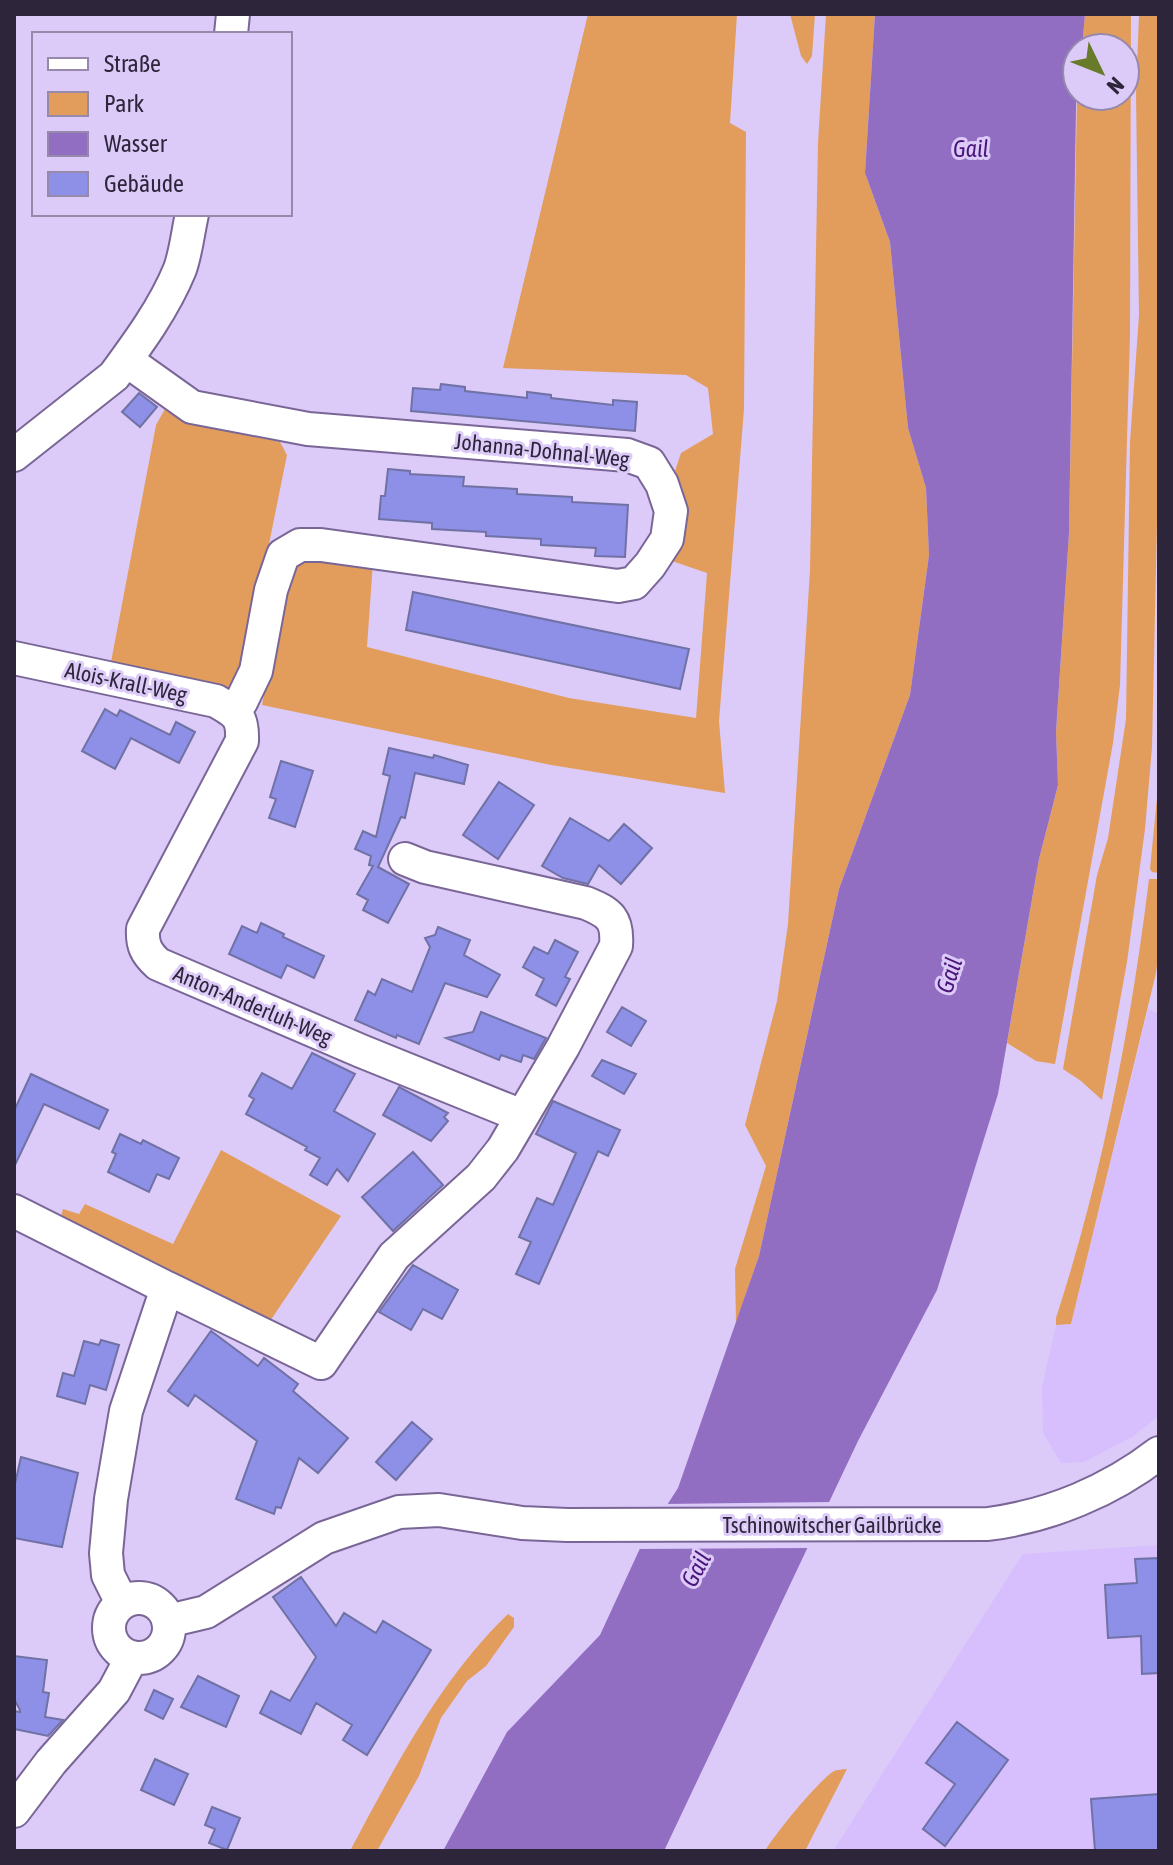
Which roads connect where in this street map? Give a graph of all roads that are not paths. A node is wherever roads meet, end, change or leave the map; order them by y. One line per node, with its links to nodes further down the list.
1 (192, 216): 2 (street)
2 (126, 360): 3 (street); 5 (street, Johanna-Dohnal-Weg)
3 (14, 455)
4 (14, 658): 5 (street, Alois-Krall-Weg)
5 (232, 710): 7 (street, Anton-Anderluh-Weg)
6 (405, 859): 7 (street)
7 (522, 1116): 9 (street)
8 (14, 1211): 9 (street)
9 (167, 1288): 11 (street)
10 (1159, 1453): 12 (street, Tschinowitscher Gailbrücke)
11 (122, 1603): 12 (street); 13 (street)
12 (168, 1621): 13 (street)
13 (132, 1657): 14 (street)
14 (14, 1811)

